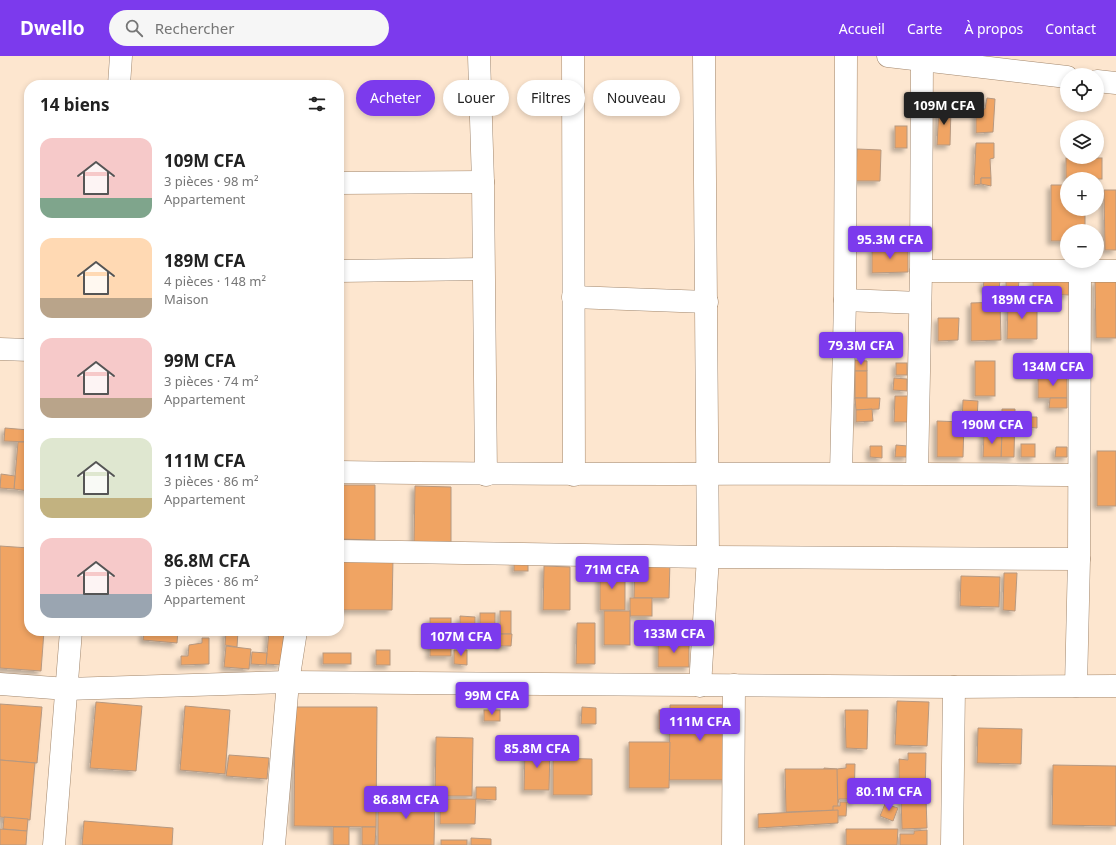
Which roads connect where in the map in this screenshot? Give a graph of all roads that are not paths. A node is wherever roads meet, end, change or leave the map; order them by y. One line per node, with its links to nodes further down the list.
1 (121, 56): 9 (street)
2 (479, 56): 12 (street)
3 (573, 56): 19 (street)
4 (704, 56): 21 (street)
5 (846, 56): 20 (street)
6 (888, 56): 7 (street)
7 (922, 58): 8 (street); 15 (street)
8 (1060, 76)
9 (119, 80)
10 (1104, 82): 11 (street)
11 (1116, 83)
12 (482, 182): 13 (street); 14 (street)
13 (344, 183)
14 (483, 269): 16 (street); 28 (street)
15 (920, 270): 17 (street); 22 (street)
16 (344, 271)
17 (1080, 271): 18 (street); 31 (street)
18 (1116, 271)
19 (573, 297): 21 (street); 30 (street)
20 (845, 300): 22 (street); 26 (street)
21 (707, 302): 29 (street)
22 (920, 303): 27 (street)
23 (0, 349): 24 (street)
24 (24, 350)
25 (344, 472): 28 (street)
26 (841, 473): 27 (street); 29 (street)
27 (917, 473): 31 (street)
28 (486, 474): 30 (street)
29 (708, 474): 30 (street); 33 (street)
30 (574, 475)
31 (1079, 475): 34 (street)
32 (344, 551): 33 (street)
33 (708, 557): 34 (street); 40 (street)
34 (1079, 559): 41 (street)
35 (71, 636): 44 (street)
36 (295, 636): 37 (street)
37 (288, 682): 40 (street); 44 (street); 46 (street)
38 (0, 684): 44 (street)
39 (734, 684): 40 (street); 43 (street); 47 (street)
40 (700, 686)
41 (1076, 686): 42 (street); 43 (street)
42 (1116, 686)
43 (954, 687): 48 (street)
44 (67, 689): 45 (street)
45 (54, 845)
46 (274, 845)
47 (733, 845)
48 (952, 845)

